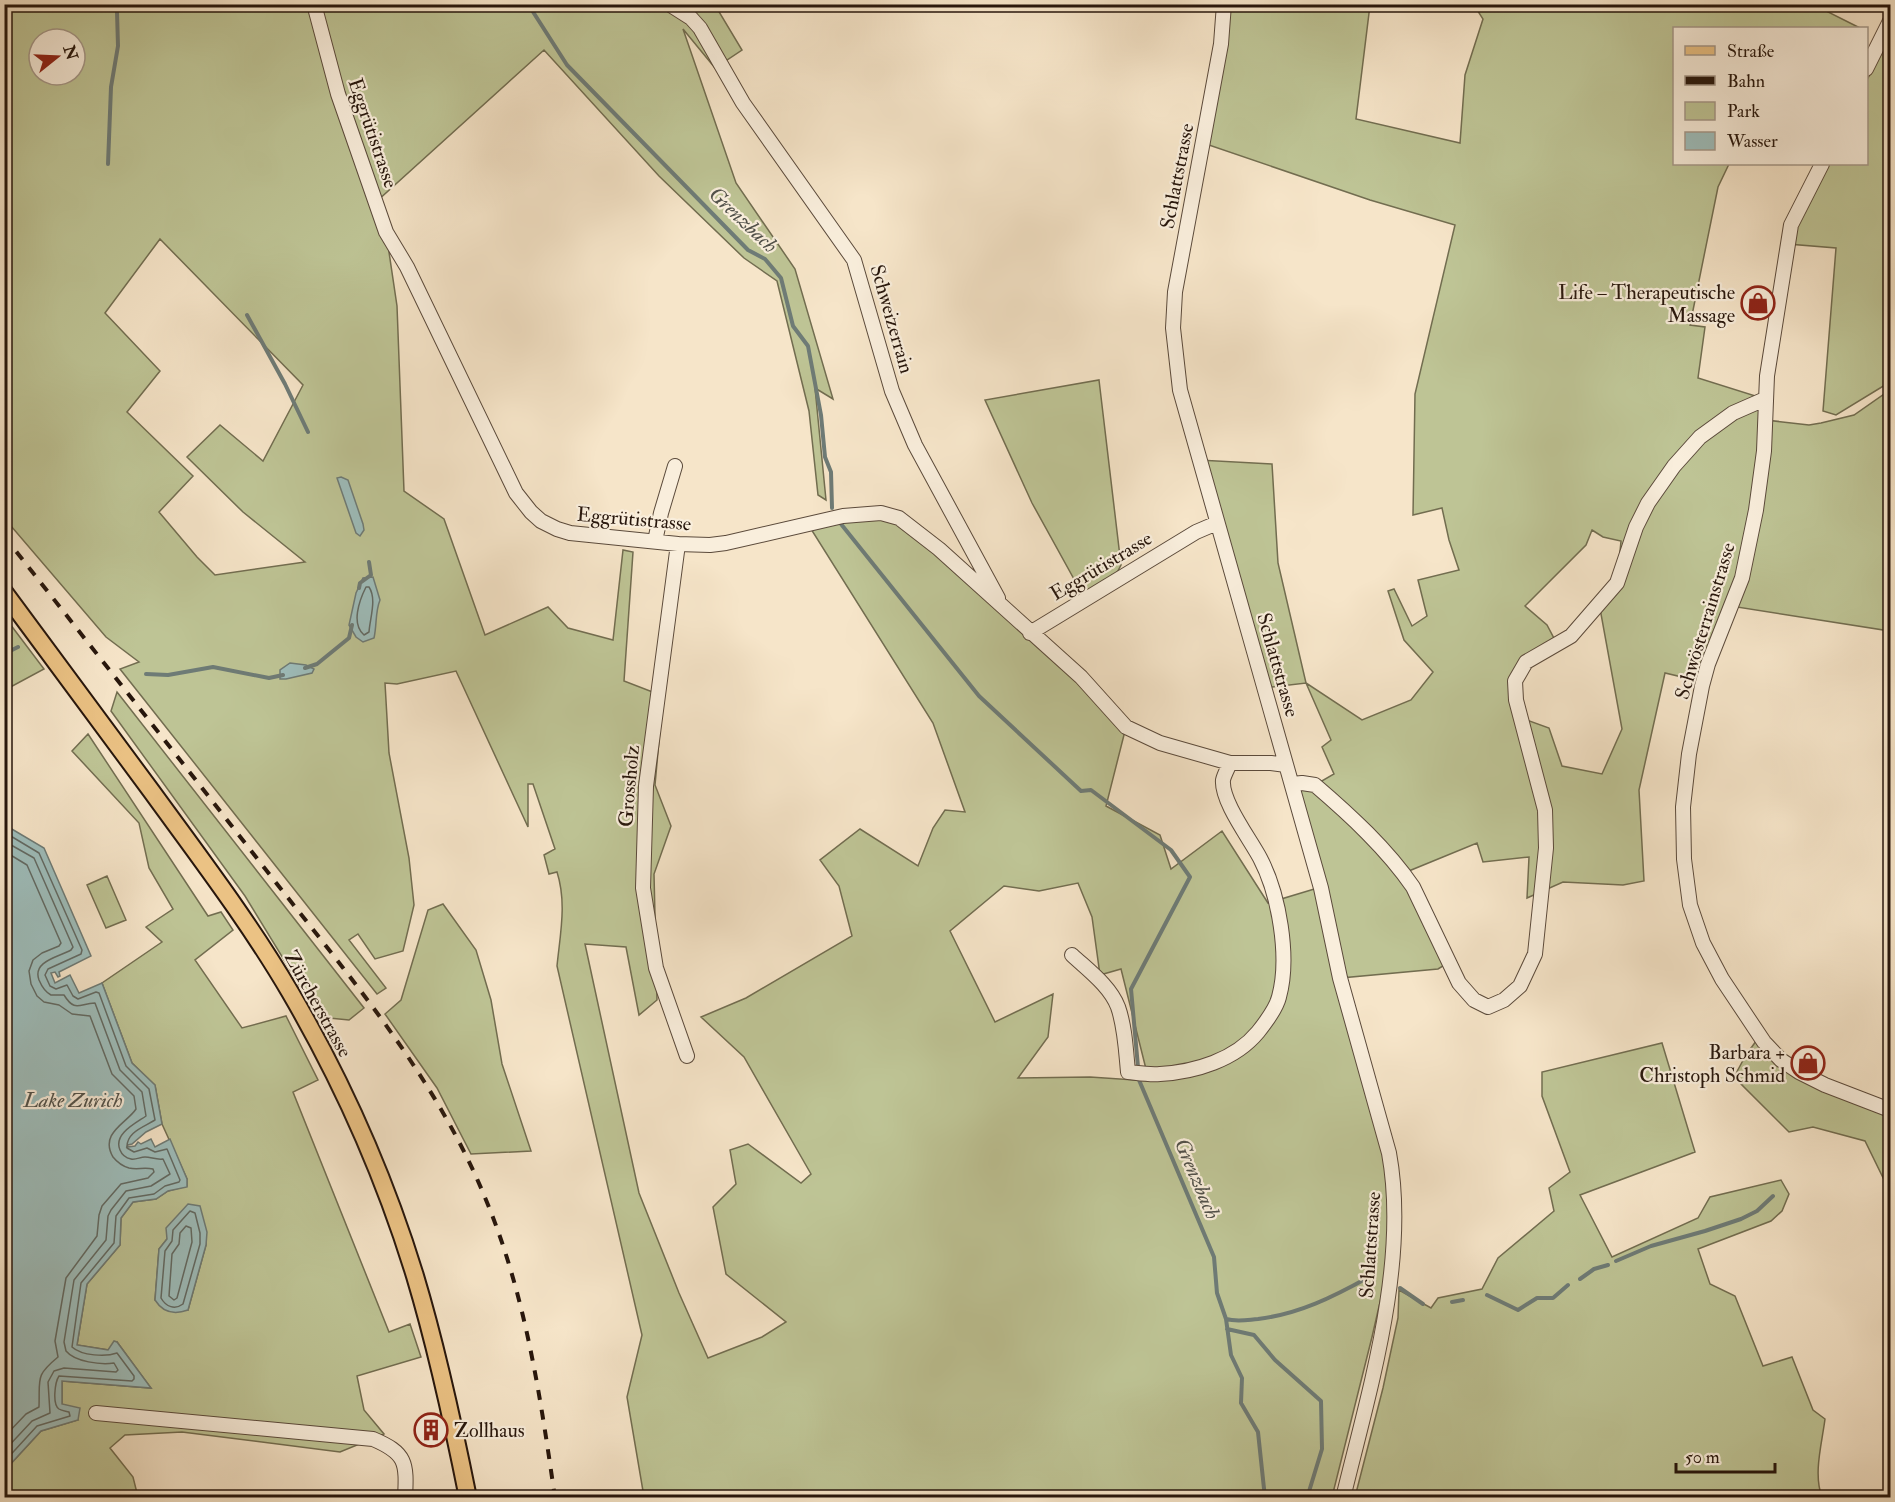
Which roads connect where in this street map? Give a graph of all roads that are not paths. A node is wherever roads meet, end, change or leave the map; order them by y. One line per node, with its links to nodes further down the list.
1 (314, 4): 10 (street, Eggrütistrasse)
2 (669, 4): 13 (street, Schweizerrain)
3 (1224, 4): 9 (street, Schlattstrasse)
4 (1890, 21): 5 (street)
5 (1868, 65)
6 (1821, 165): 7 (street, Schwösterrainstrasse)
7 (1765, 399): 17 (street); 20 (street, Schwösterrainstrasse)
8 (675, 466): 10 (street)
9 (1217, 523): 14 (street, Eggrütistrasse); 16 (street, Schlattstrasse)
10 (655, 541): 11 (street, Eggrütistrasse)
11 (678, 544): 13 (street, Eggrütistrasse); 19 (street, Grossholz)
12 (4, 592): 23 (main road, Zürcherstrasse)
13 (1003, 608): 14 (street, Eggrütistrasse)
14 (1030, 633): 15 (street)
15 (1230, 763): 16 (street); 18 (street)
16 (1286, 765): 17 (street, Schlattstrasse)
17 (1292, 784): 24 (street, Schlattstrasse)
18 (1072, 955)
19 (687, 1056)
20 (1890, 1110)
21 (96, 1413): 22 (street)
22 (405, 1497)
23 (468, 1497)
24 (1343, 1497)

